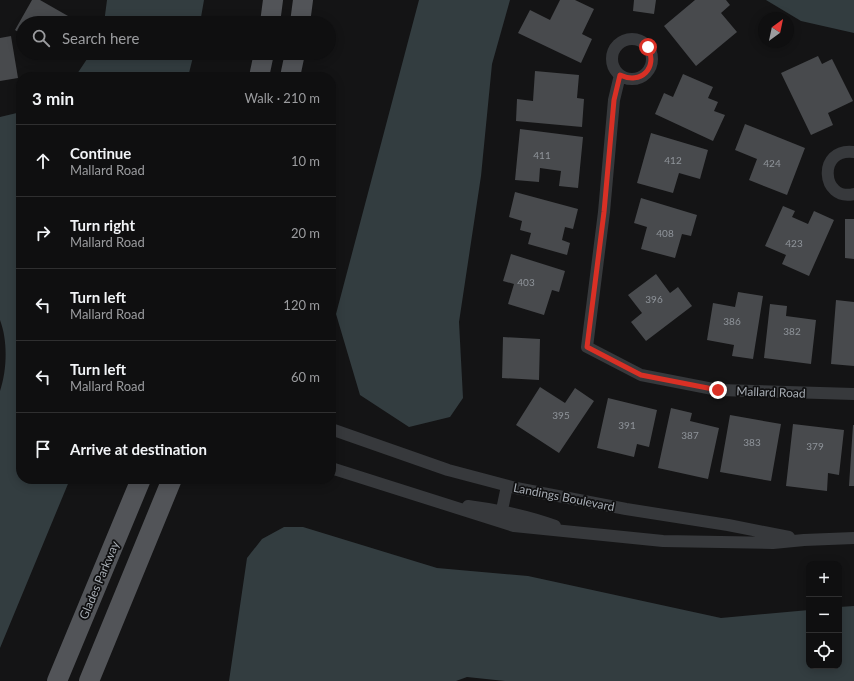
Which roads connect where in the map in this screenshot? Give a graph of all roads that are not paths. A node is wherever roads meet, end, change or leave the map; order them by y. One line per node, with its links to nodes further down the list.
1 (273, 0): 3 (main road)
2 (303, 0): 4 (main road)
3 (271, 16)
4 (301, 16)
5 (263, 60): 7 (main road)
6 (294, 60): 8 (main road)
7 (260, 72)
8 (291, 72)
9 (620, 75): 12 (street, Mallard Road)
10 (854, 152): 11 (street)
11 (854, 194)
12 (854, 394)
13 (336, 431): 17 (street, Landings Boulevard)
14 (336, 470): 18 (street, Landings Boulevard)
15 (139, 484): 23 (main road, Glades Parkway)
16 (170, 484): 24 (main road)
17 (507, 486): 19 (street); 22 (street, Landings Boulevard)
18 (435, 502): 19 (street); 20 (street, Landings Boulevard)
19 (502, 510): 20 (street)
20 (571, 532): 22 (street, Landings Boulevard)
21 (854, 538): 22 (street, Landings Boulevard)
22 (804, 540)
23 (57, 681)
24 (89, 681)

